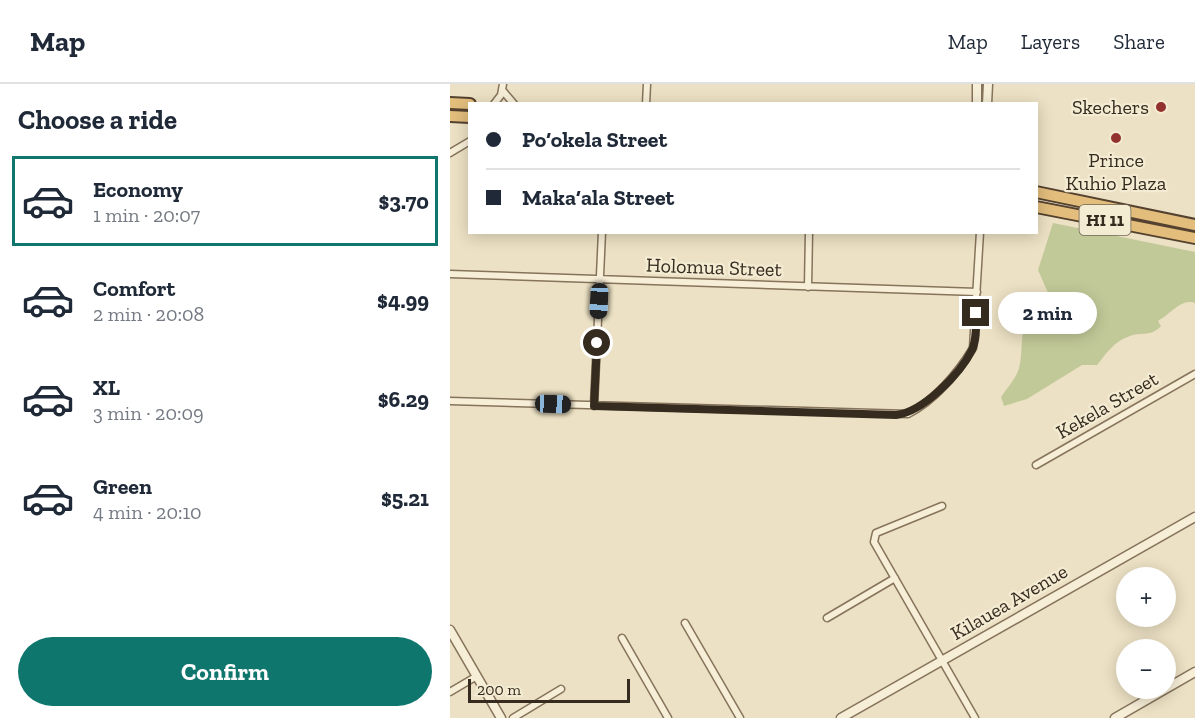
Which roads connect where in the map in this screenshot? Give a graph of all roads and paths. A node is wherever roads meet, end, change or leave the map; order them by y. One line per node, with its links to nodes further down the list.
1 (647, 84): 7 (street)
2 (977, 84): 8 (street)
3 (988, 84): 9 (street)
4 (503, 87): 5 (street); 6 (street)
5 (495, 102)
6 (512, 102)
7 (646, 102)
8 (977, 102)
9 (987, 102)
10 (450, 104): 11 (highway)
11 (468, 104)
12 (450, 116): 13 (highway)
13 (468, 117)
14 (468, 142): 15 (street)
15 (450, 153)
16 (1038, 192): 18 (highway, HI 11)
17 (1038, 207): 22 (highway, HI 11)
18 (1195, 225)
19 (602, 234): 24 (street)
20 (809, 234): 25 (street)
21 (980, 234): 26 (street)
22 (1195, 238)
23 (450, 274): 24 (street, Holomua Street)
24 (600, 280): 25 (street, Holomua Street); 29 (street)
25 (808, 286): 26 (street, Holomua Street)
26 (977, 292): 29 (street)
27 (1195, 374): 30 (street, Kekela Street)
28 (450, 400): 29 (street)
29 (594, 406)
30 (1036, 465)
31 (942, 506): 33 (street)
32 (1195, 517): 38 (street, Kilauea Avenue)
33 (896, 578): 34 (street); 38 (street)
34 (828, 618)
35 (685, 623): 46 (street)
36 (450, 630): 40 (street)
37 (622, 638): 45 (street)
38 (942, 660): 47 (street, Kilauea Avenue); 48 (street)
39 (1195, 672): 49 (street)
40 (477, 676): 42 (street); 43 (street)
41 (561, 689): 44 (street)
42 (450, 692)
43 (501, 718)
44 (513, 718)
45 (668, 718)
46 (740, 718)
47 (841, 718)
48 (975, 718)
49 (1115, 718)

